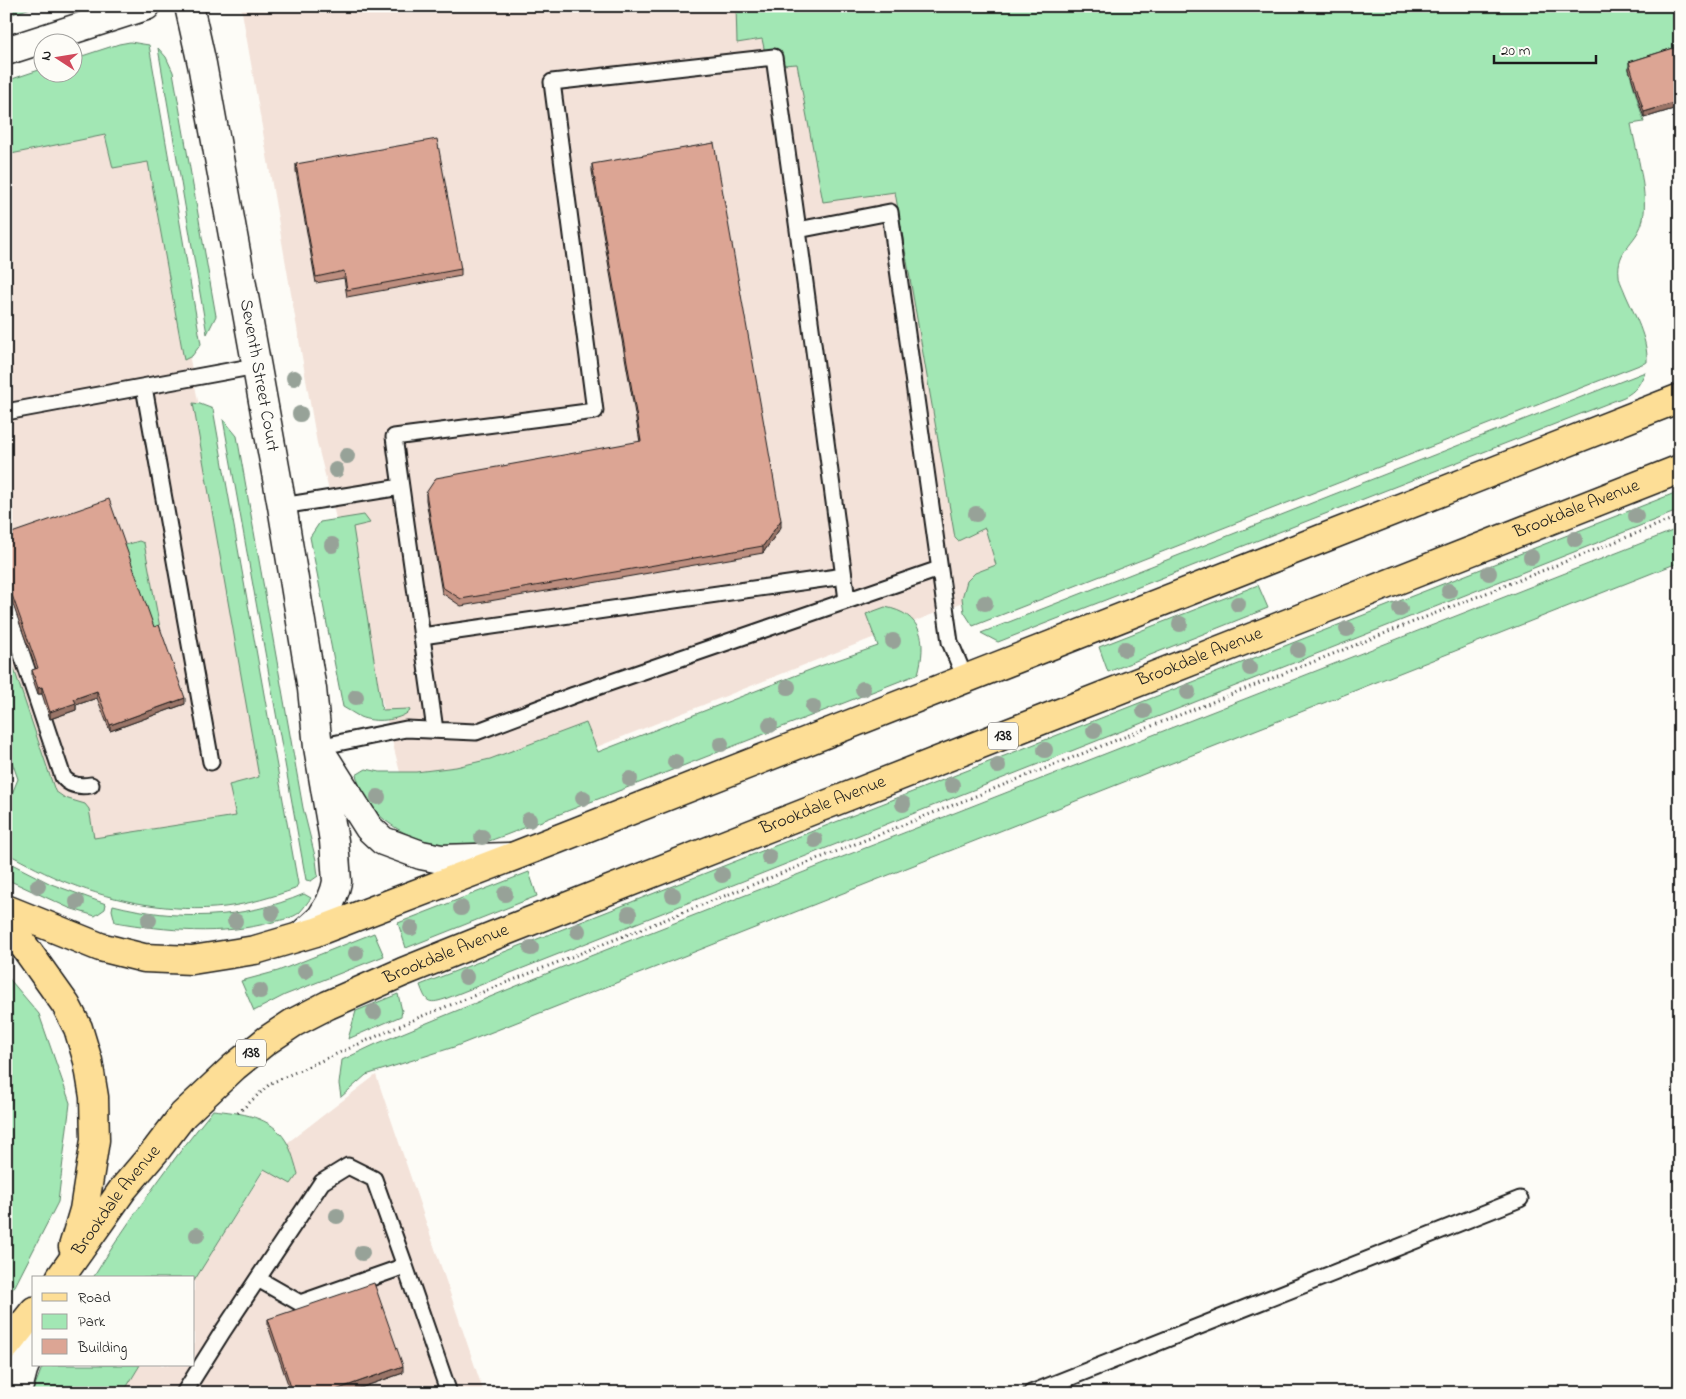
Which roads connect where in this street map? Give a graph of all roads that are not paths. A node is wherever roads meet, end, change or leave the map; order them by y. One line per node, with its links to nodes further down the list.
1 (146, 6): 3 (street)
2 (189, 6): 5 (street, Seventh Street Court)
3 (6, 51)
4 (798, 230): 10 (lane); 12 (lane); 13 (lane)
5 (256, 366): 6 (lane); 11 (street, Seventh Street Court)
6 (144, 387): 8 (lane); 20 (lane)
7 (1680, 398): 17 (main road)
8 (6, 412)
9 (1680, 469): 28 (main road, Brookdale Avenue / 138)
10 (401, 487): 11 (lane); 16 (lane)
11 (282, 506): 19 (street, Seventh Street Court)
12 (939, 569): 14 (lane); 17 (lane)
13 (844, 576): 14 (lane); 16 (lane)
14 (847, 600): 18 (lane)
15 (6, 607): 21 (lane)
16 (422, 636): 18 (lane)
17 (965, 678): 22 (main road)
18 (435, 730): 19 (lane)
19 (318, 746): 22 (street, Seventh Street Court); 25 (street, Seventh Street Court)
20 (211, 762)
21 (91, 785)
22 (512, 857): 25 (main road)
23 (6, 909): 25 (main road)
24 (6, 932): 29 (main road)
25 (302, 935)
26 (1520, 1199): 37 (lane)
27 (405, 1266): 30 (lane); 30 (lane); 36 (lane)
28 (60, 1276)
29 (60, 1276)
30 (258, 1279): 35 (lane)
31 (32, 1314): 32 (main road)
32 (6, 1346)
33 (32, 1347): 34 (street)
34 (17, 1393)
35 (184, 1393)
36 (449, 1393)
37 (1031, 1393)

